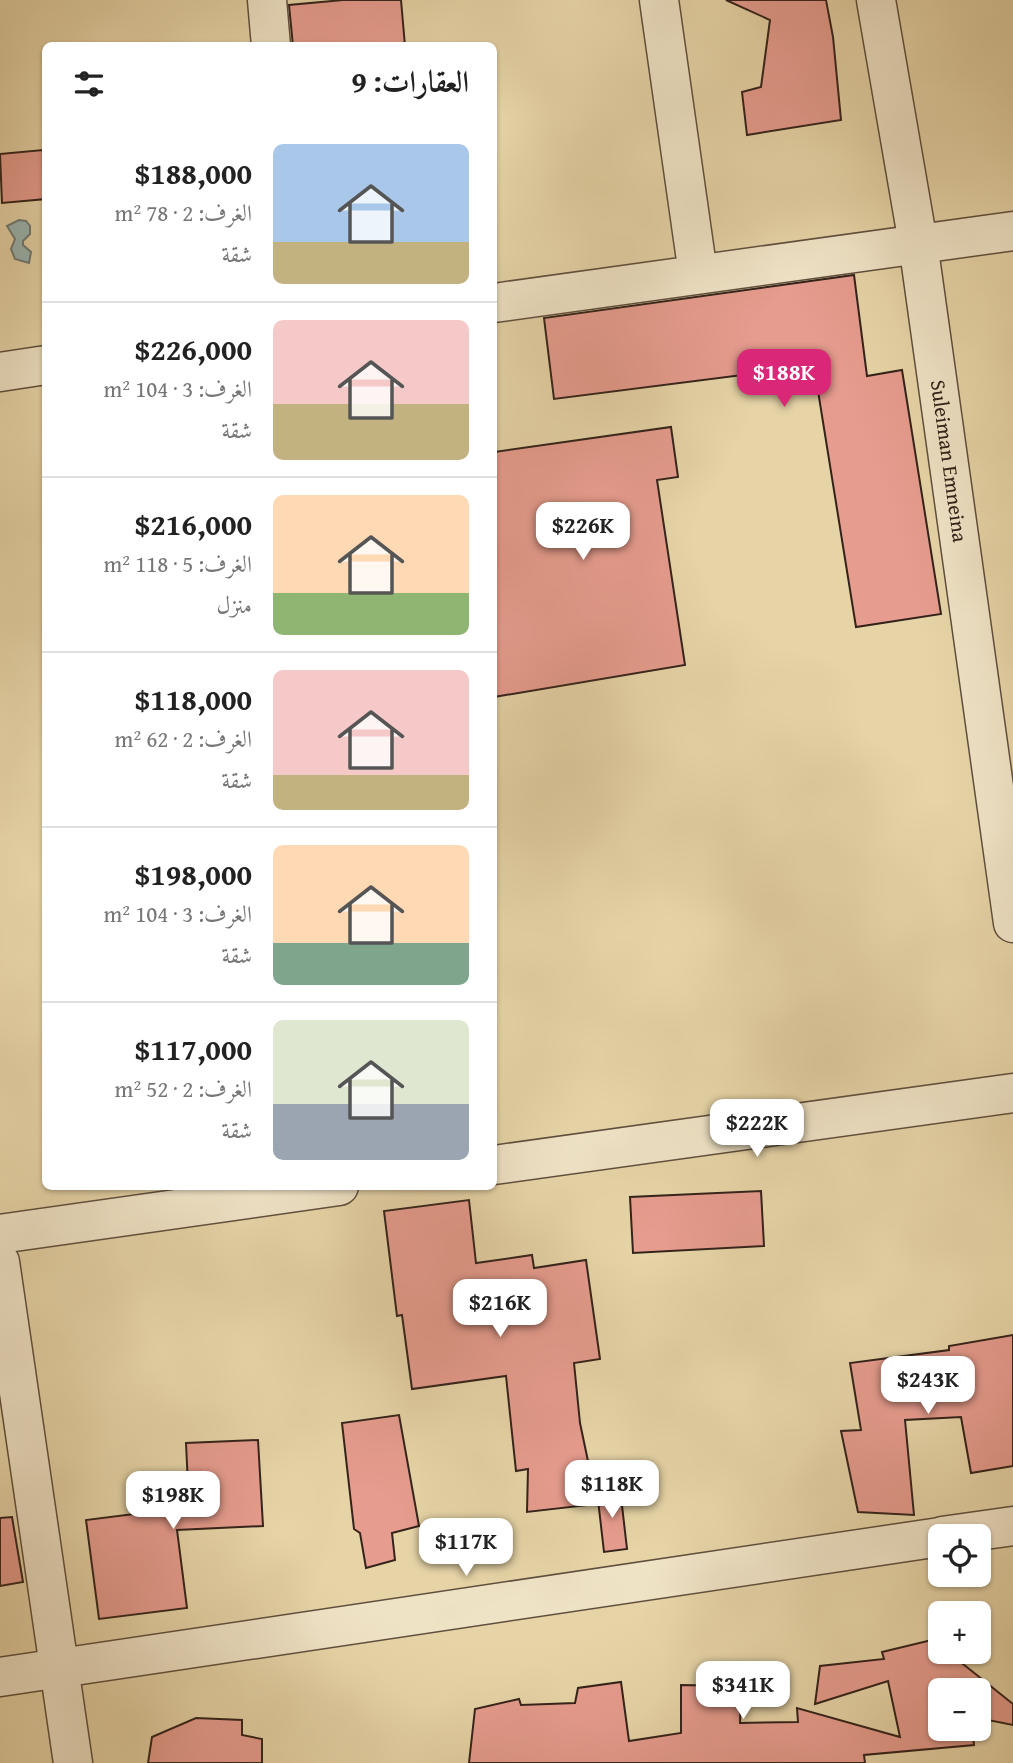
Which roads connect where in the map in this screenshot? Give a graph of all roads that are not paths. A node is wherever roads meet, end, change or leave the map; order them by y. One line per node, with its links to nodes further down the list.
1 (267, 0): 4 (street)
2 (659, 0): 7 (street)
3 (876, 0): 6 (street, Suleiman Emneina)
4 (271, 42)
5 (1013, 231): 6 (street)
6 (918, 243): 7 (street); 11 (street, Suleiman Emneina)
7 (698, 274): 8 (street)
8 (497, 303)
9 (42, 366): 10 (street)
10 (0, 372)
11 (1013, 923)
12 (1013, 1093): 13 (street)
13 (497, 1165)
14 (311, 1190): 15 (street)
15 (0, 1234)
16 (0, 1262): 20 (street)
17 (1013, 1526): 18 (street)
18 (991, 1529)
19 (928, 1539): 20 (street)
20 (61, 1669): 21 (street); 22 (street)
21 (0, 1677)
22 (74, 1763)

